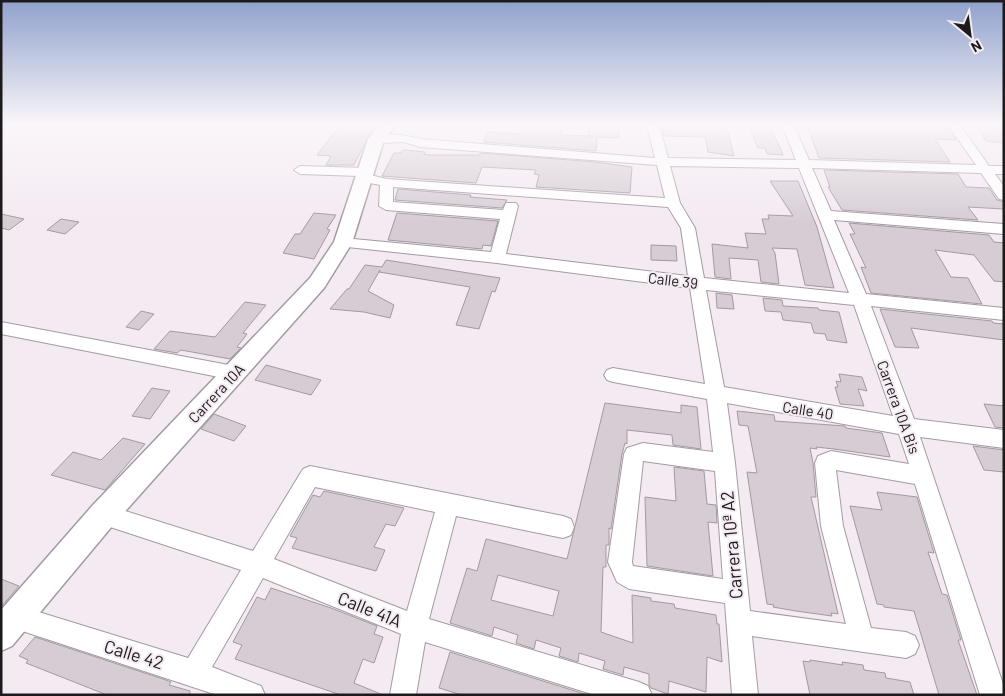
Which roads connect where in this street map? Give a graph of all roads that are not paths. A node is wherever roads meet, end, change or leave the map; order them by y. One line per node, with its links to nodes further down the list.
1 (380, 157): 11 (street, Carrera 10A)
2 (604, 157): 6 (street)
3 (661, 157): 6 (street)
4 (802, 157): 7 (street, Carrera 10A Bis)
5 (977, 157): 8 (street)
6 (662, 162): 7 (street); 14 (street)
7 (805, 164): 8 (street); 16 (street, Carrera 10A Bis)
8 (985, 169): 10 (street); 13 (street)
9 (300, 170): 11 (street)
10 (1004, 170)
11 (373, 178): 12 (street); 15 (street); 18 (street, Carrera 10A)
12 (516, 193): 14 (street); 15 (street)
13 (1004, 196)
14 (673, 203): 20 (street)
15 (508, 215): 19 (street)
16 (826, 215): 17 (street); 21 (street, Carrera 10A Bis)
17 (1004, 229)
18 (343, 243): 19 (street, Calle 39); 24 (street, Carrera 10A)
19 (497, 258): 20 (street, Calle 39)
20 (697, 283): 21 (street, Calle 39); 26 (street, Carrera 10ª A2)
21 (860, 299): 22 (street, Calle 39); 27 (street, Carrera 10A Bis)
22 (1004, 314)
23 (1, 328): 24 (street)
24 (234, 373): 32 (street, Carrera 10A)
25 (613, 375): 26 (street, Calle 40)
26 (716, 395): 27 (street, Calle 40); 29 (street, Carrera 10ª A2)
27 (908, 427): 28 (street, Calle 40); 30 (street, Carrera 10A Bis)
28 (1004, 439)
29 (725, 463): 35 (street, Carrera 10ª A2); 35 (street)
30 (924, 476): 39 (street); 46 (street, Carrera 10A Bis)
31 (448, 505): 33 (street); 34 (street); 38 (street)
32 (103, 515): 34 (street, Calle 41A); 37 (street, Carrera 10A)
33 (563, 527)
34 (258, 564): 38 (street, Calle 41A); 41 (street)
35 (735, 593): 36 (street, Carrera 10ª A2)
36 (738, 622): 39 (street); 45 (street, Carrera 10ª A2)
37 (9, 626): 41 (street, Calle 42)
38 (415, 627): 43 (street); 44 (street, Calle 41A)
39 (862, 639): 40 (street)
40 (906, 645)
41 (194, 673): 42 (street, Calle 42)
42 (252, 695)
43 (403, 695)
44 (639, 695)
45 (745, 695)
46 (993, 695)

